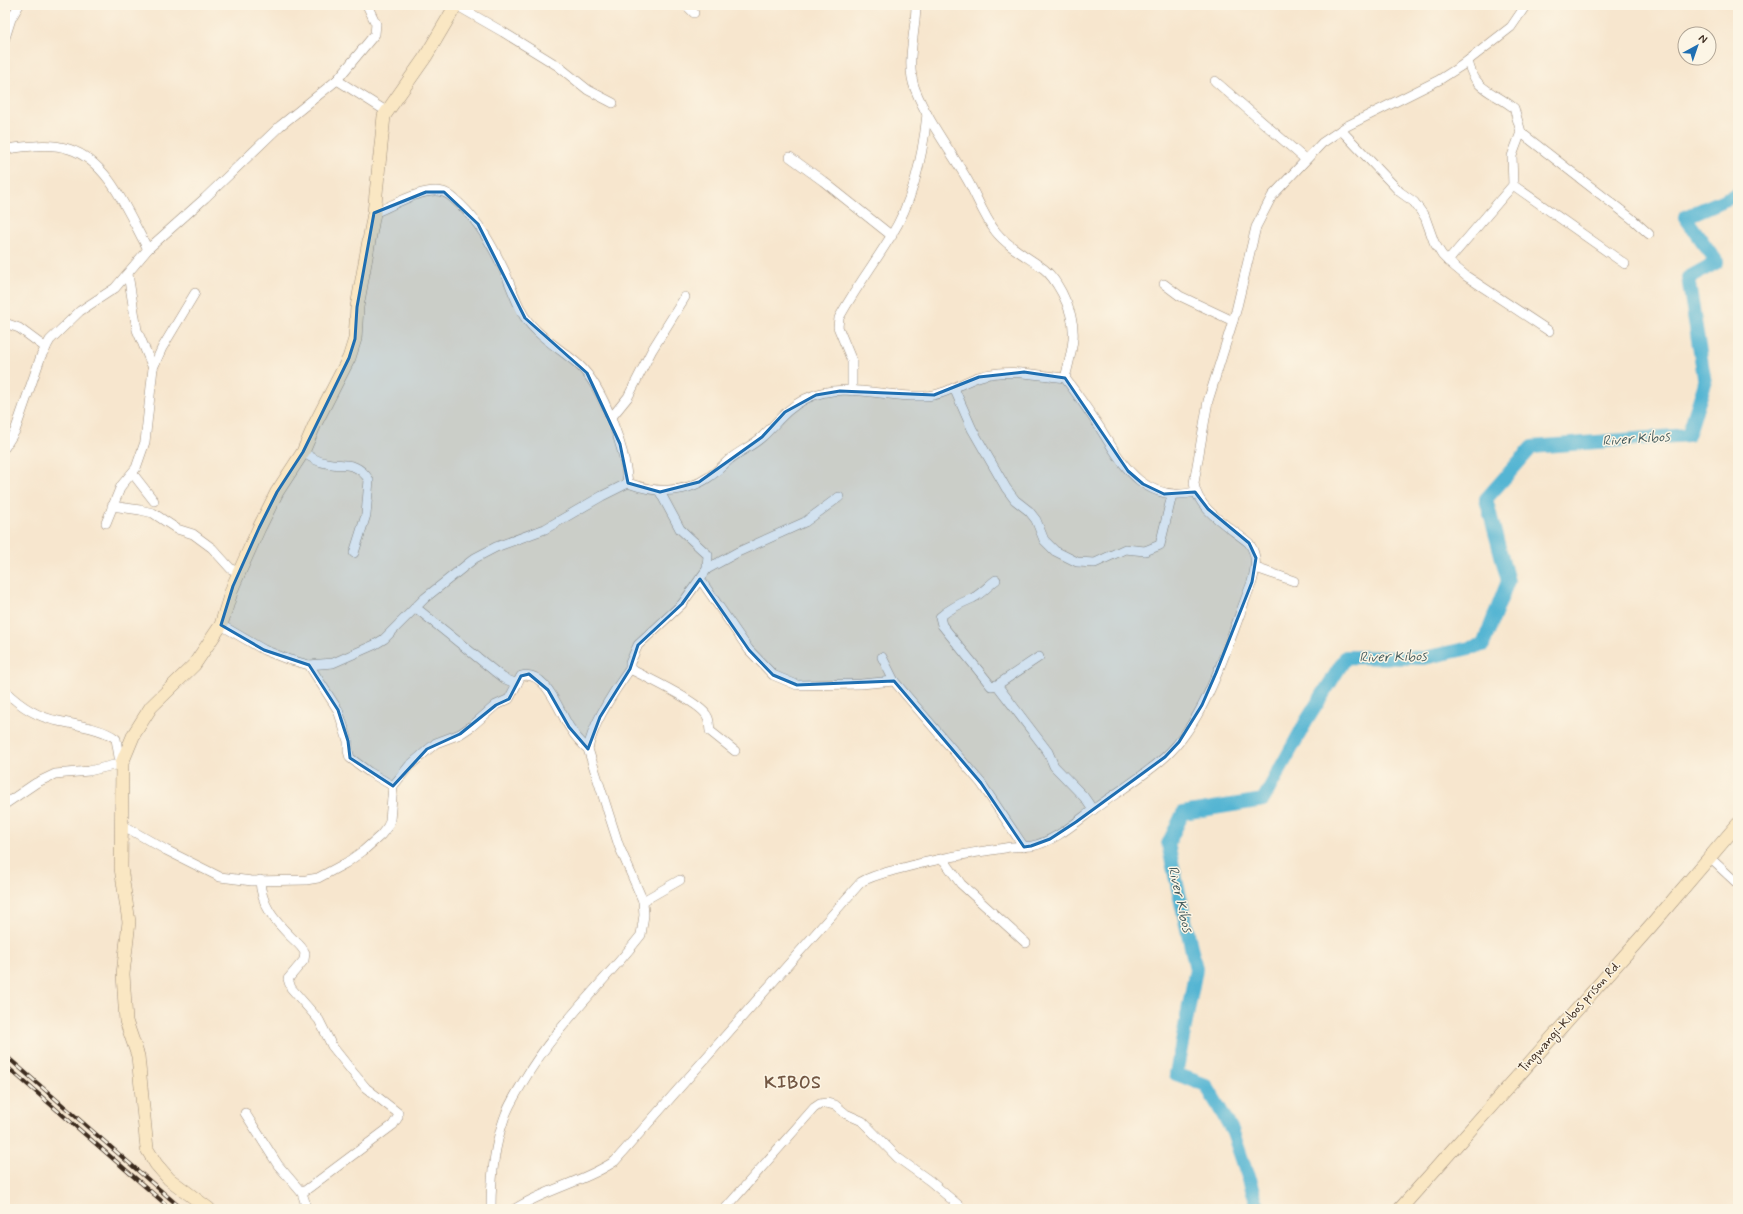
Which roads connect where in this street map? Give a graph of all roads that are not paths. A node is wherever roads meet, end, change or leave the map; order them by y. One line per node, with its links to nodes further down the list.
1 (19, 5): 8 (street)
2 (367, 5): 10 (street)
3 (456, 5): 12 (street); 13 (street)
4 (686, 5): 7 (street)
5 (916, 5): 14 (street)
6 (1526, 5): 9 (street)
7 (694, 13)
8 (5, 38)
9 (1468, 61): 15 (street); 16 (street)
10 (337, 80): 13 (street); 24 (street)
11 (1215, 81): 19 (street)
12 (613, 103)
13 (386, 111): 21 (street)
14 (927, 114): 23 (street); 36 (street)
15 (1341, 130): 19 (street); 25 (street)
16 (1521, 132): 20 (street); 22 (street)
17 (5, 150): 24 (street)
18 (790, 158): 23 (street)
19 (1305, 159): 31 (street)
20 (1513, 185): 25 (street); 26 (street)
21 (374, 213): 39 (street); 41 (street)
22 (1649, 234)
23 (892, 236): 38 (street)
24 (148, 249): 27 (street)
25 (1448, 261): 33 (street)
26 (1625, 264)
27 (128, 274): 34 (street); 35 (street)
28 (1164, 284): 31 (street)
29 (194, 294): 35 (street)
30 (685, 297): 39 (street)
31 (1233, 321): 45 (street)
32 (5, 323): 34 (street)
33 (1549, 331)
34 (46, 348): 40 (street)
35 (153, 368): 42 (street)
36 (1065, 378): 37 (street); 46 (street)
37 (954, 388): 38 (street); 46 (street)
38 (852, 391): 44 (street)
39 (610, 418): 43 (street)
40 (5, 447)
41 (303, 452): 51 (street); 54 (street)
42 (133, 474): 48 (street); 49 (street)
43 (628, 483): 44 (street); 58 (street)
44 (660, 492): 53 (street)
45 (1195, 492): 46 (street); 52 (street)
46 (1172, 495)
47 (839, 497): 53 (street)
48 (154, 501)
49 (112, 506): 50 (street); 54 (street)
50 (106, 523)
51 (354, 553)
52 (1256, 568): 57 (street); 73 (street)
53 (707, 569): 55 (street)
54 (240, 572): 59 (street)
55 (700, 579): 63 (street); 64 (street)
56 (996, 580): 66 (street)
57 (1294, 581)
58 (415, 607): 62 (street); 65 (street)
59 (222, 625): 62 (street); 70 (street)
60 (882, 656): 64 (street)
61 (1039, 657): 66 (street)
62 (309, 665): 71 (street)
63 (630, 669): 68 (street); 69 (street)
64 (894, 681): 76 (street)
65 (517, 684): 68 (street); 71 (street)
66 (996, 685): 73 (street)
67 (5, 691): 70 (street)
68 (588, 749): 82 (street)
69 (734, 751)
70 (122, 765): 72 (street); 75 (street)
71 (393, 786): 79 (street)
72 (5, 804)
73 (1093, 810): 76 (street)
74 (1738, 824): 77 (street, Tingwangi-Kibos prison Rd.)
75 (122, 825): 79 (street); 86 (street)
76 (1024, 846): 78 (street)
77 (1709, 857): 81 (street); 92 (street, Tingwangi-Kibos prison Rd.)
78 (943, 859): 83 (street); 89 (street)
79 (260, 880): 85 (street)
80 (680, 880): 82 (street)
81 (1738, 884)
82 (643, 901): 88 (street)
83 (1026, 943)
84 (245, 1113): 85 (street)
85 (302, 1193): 87 (street)
86 (209, 1209)
87 (304, 1209)
88 (491, 1209)
89 (515, 1209)
90 (725, 1209): 91 (street)
91 (963, 1209)
92 (1400, 1209)

